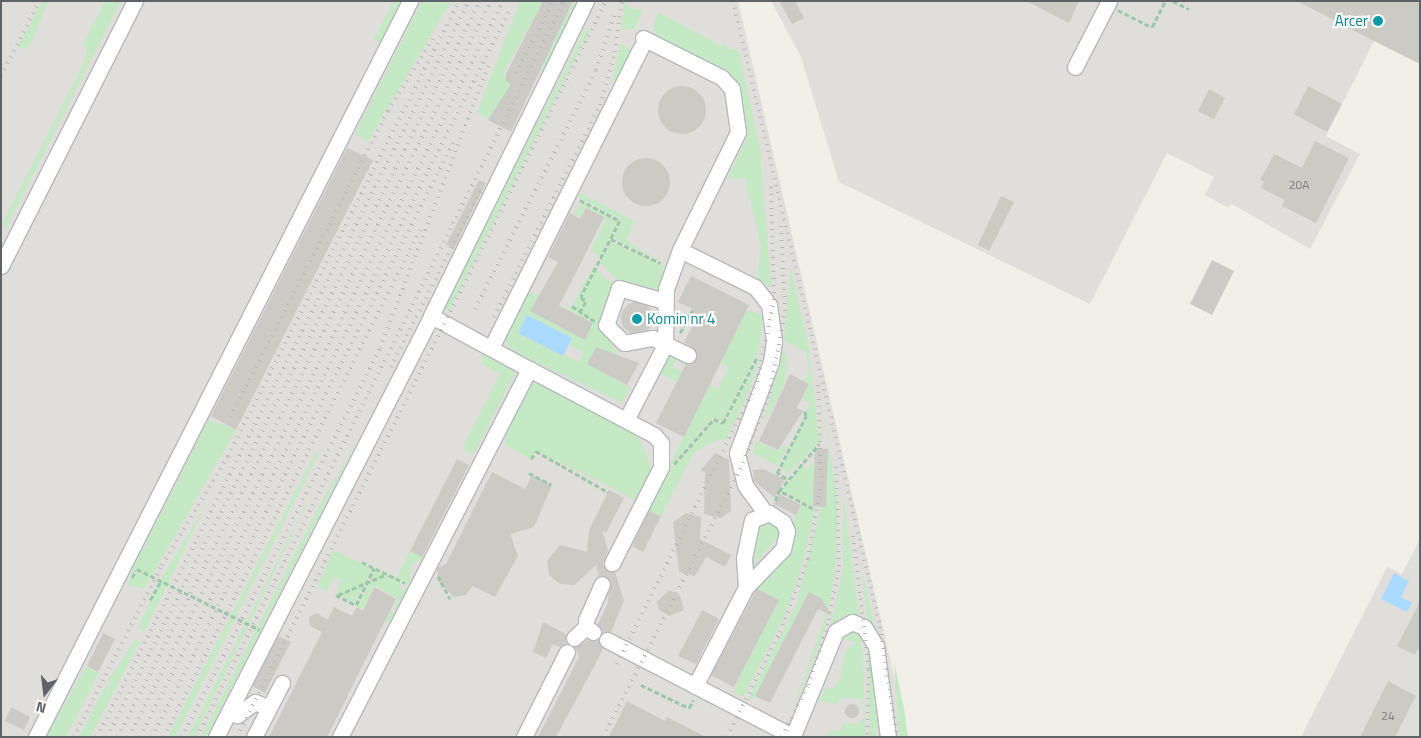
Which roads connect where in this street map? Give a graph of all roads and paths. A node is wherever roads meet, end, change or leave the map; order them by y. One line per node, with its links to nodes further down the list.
1 (135, 1): 12 (lane)
2 (410, 1): 57 (lane)
3 (586, 1): 18 (lane)
4 (1165, 1): 6 (path)
5 (1173, 1): 7 (path)
6 (1112, 5): 8 (lane)
7 (1189, 9)
8 (1075, 67)
9 (576, 206): 10 (path)
10 (611, 238): 13 (path); 17 (path)
11 (680, 250): 14 (lane); 22 (lane); 35 (lane)
12 (1, 266)
13 (668, 267)
14 (664, 301): 20 (lane); 20 (lane)
15 (572, 306): 17 (path)
16 (692, 310): 20 (path)
17 (580, 313): 19 (path)
18 (431, 316): 22 (lane); 55 (lane)
19 (600, 324)
20 (669, 346): 23 (lane); 26 (lane)
21 (762, 347): 29 (path)
22 (491, 348): 24 (lane)
23 (688, 355)
24 (529, 369): 26 (lane); 60 (lane)
25 (804, 412): 31 (path)
26 (626, 420): 37 (lane)
27 (819, 444): 31 (path)
28 (531, 460): 33 (path)
29 (668, 471)
30 (529, 473): 32 (path)
31 (786, 479): 34 (path)
32 (551, 484)
33 (608, 492)
34 (814, 509)
35 (765, 513): 46 (lane); 46 (lane)
36 (362, 562): 39 (path)
37 (612, 563)
38 (137, 568): 42 (path, bridge)
39 (374, 568): 41 (path); 43 (path)
40 (435, 568): 47 (path)
41 (387, 574): 43 (path); 45 (path)
42 (161, 581): 48 (path, bridge); 49 (path, bridge)
43 (368, 582): 43 (path)
44 (602, 584): 61 (lane)
45 (410, 586)
46 (746, 587): 53 (lane)
47 (450, 599)
48 (150, 600)
49 (260, 630)
50 (608, 640): 53 (lane)
51 (282, 683): 54 (lane)
52 (641, 685): 53 (path)
53 (696, 689): 56 (lane)
54 (269, 708): 55 (lane); 59 (lane)
55 (229, 712): 58 (lane)
56 (793, 736): 62 (lane)
57 (36, 737)
58 (216, 737)
59 (254, 737)
60 (340, 737)
61 (524, 737)
62 (888, 737)

